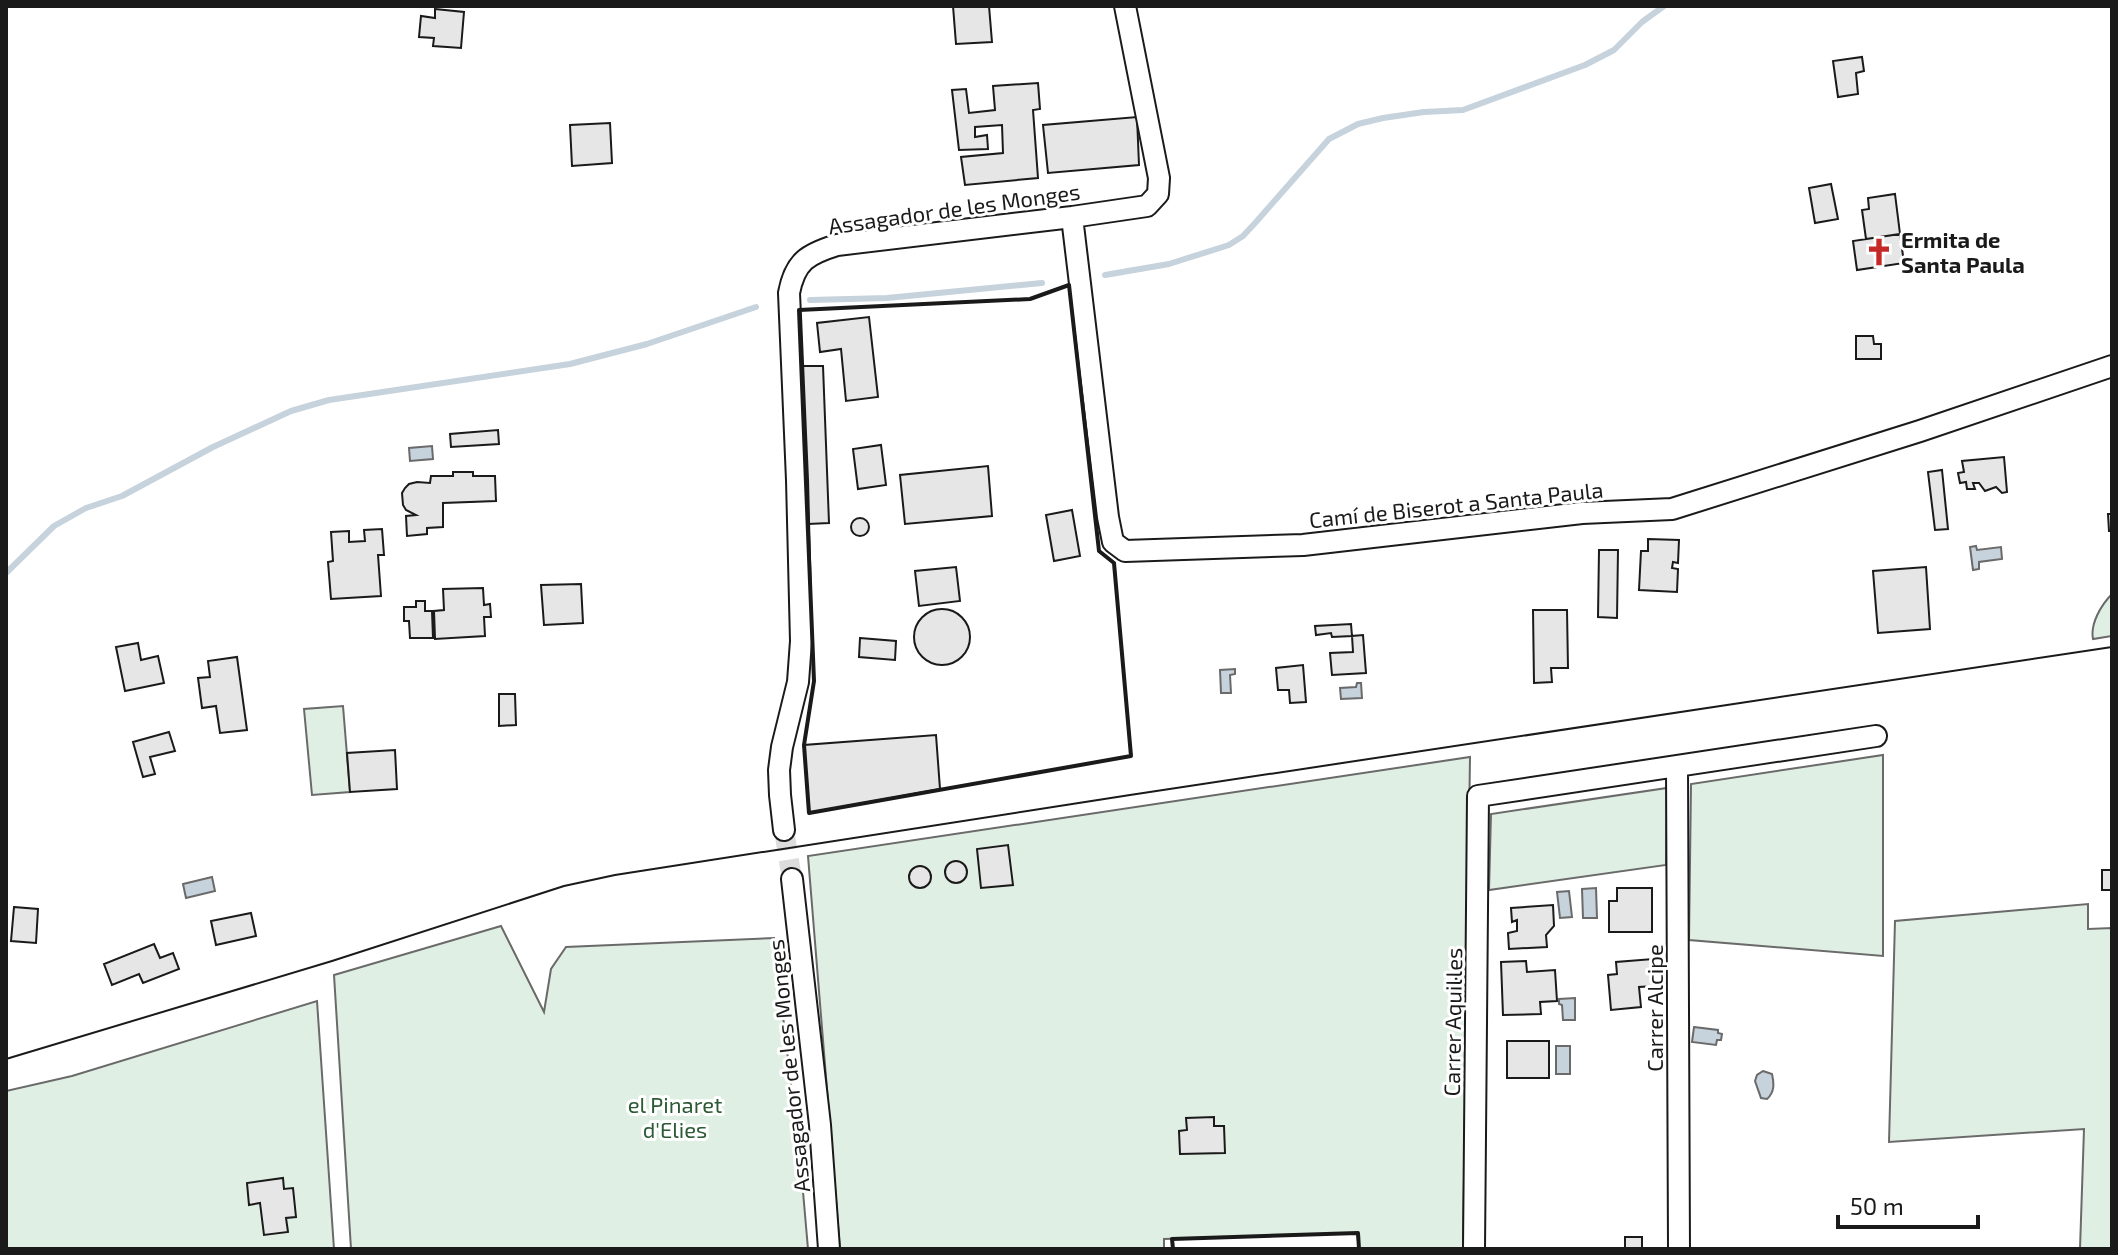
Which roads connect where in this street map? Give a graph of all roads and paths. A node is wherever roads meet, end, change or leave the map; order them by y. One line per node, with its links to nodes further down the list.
1 (1125, 6): 2 (street, Assagador de les Monges)
2 (1072, 217): 3 (street, Camí de Biserot a Santa Paula); 6 (street, Assagador de les Monges)
3 (2112, 366)
4 (1876, 736): 5 (street)
5 (1677, 767): 9 (street, Carrer Aquil·les); 10 (street, Carrer Alcipe)
6 (784, 830)
7 (792, 879): 8 (street, Assagador de les Monges)
8 (829, 1249)
9 (1474, 1249)
10 (1679, 1249)

